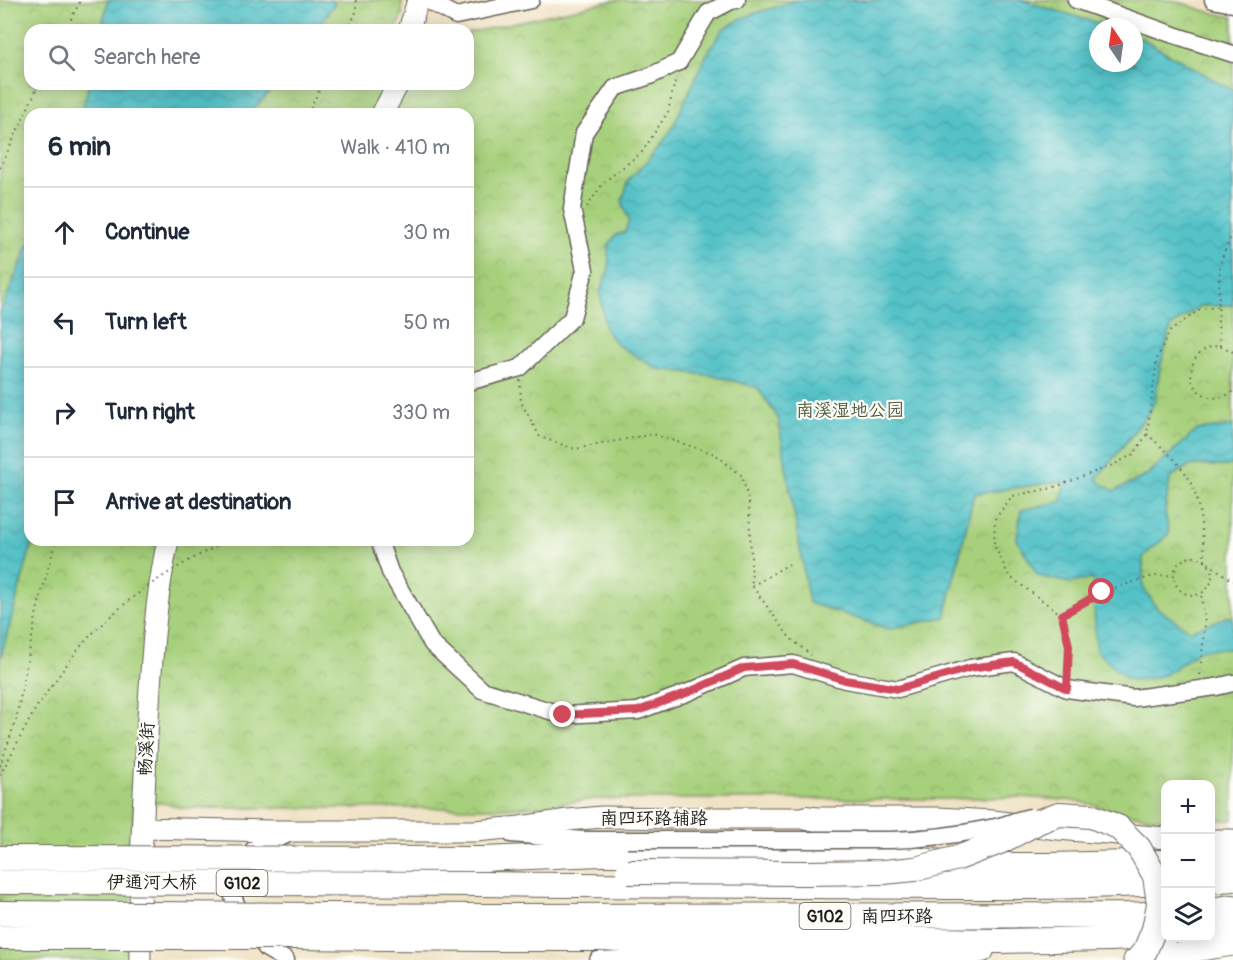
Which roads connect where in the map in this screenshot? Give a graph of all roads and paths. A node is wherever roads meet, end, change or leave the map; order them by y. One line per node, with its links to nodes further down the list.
1 (81, 0): 9 (path)
2 (356, 0): 10 (path)
3 (426, 0): 4 (street); 11 (main road); 12 (main road)
4 (531, 0)
5 (737, 0): 14 (street)
6 (1076, 0): 13 (street)
7 (1214, 0): 8 (street)
8 (1233, 4)
9 (68, 24)
10 (351, 24)
11 (412, 24)
12 (421, 24)
13 (1233, 54)
14 (679, 62): 25 (path); 25 (street)
15 (36, 90): 19 (path)
16 (319, 90): 20 (path)
17 (382, 90): 21 (main road)
18 (395, 90): 22 (main road)
19 (28, 108)
20 (311, 108)
21 (374, 108)
22 (385, 108)
23 (24, 116): 24 (path)
24 (0, 168)
25 (575, 225): 30 (street)
26 (1233, 231): 27 (path)
27 (1219, 307): 28 (path); 33 (path)
28 (1220, 346): 29 (path); 32 (path)
29 (1233, 352)
30 (520, 368): 31 (street); 43 (path)
31 (474, 380)
32 (1232, 394)
33 (1147, 434): 39 (path); 45 (path)
34 (54, 546): 50 (path)
35 (167, 546): 54 (main road, 畅溪街)
36 (178, 546): 54 (main road, 畅溪街)
37 (217, 546): 51 (path, bridge)
38 (381, 546): 49 (street)
39 (1205, 561): 41 (path); 42 (path); 44 (path)
40 (789, 564): 43 (path)
41 (1173, 575): 44 (path); 45 (path)
42 (1233, 581)
43 (752, 586): 46 (path)
44 (1201, 593): 47 (path)
45 (1062, 615): 49 (path)
46 (817, 659)
47 (1202, 666)
48 (1233, 683): 49 (street)
49 (1067, 689)
50 (0, 766)
51 (0, 775)
52 (1059, 814): 56 (street, bridge); 66 (highway, bridge); 89 (highway, bridge)
53 (807, 818): 56 (main road, 南四环路辅路); 57 (main road, 南四环路辅路); 65 (highway)
54 (149, 828): 55 (main road, 南四环路辅路); 83 (main road, 畅溪街); 84 (main road, 畅溪街)
55 (298, 831): 56 (main road, 南四环路辅路); 85 (street)
56 (475, 831)
57 (1161, 838)
58 (1215, 840): 59 (main road)
59 (1233, 840)
60 (549, 856): 61 (highway, bridge); 65 (highway); 66 (highway)
61 (0, 858)
62 (1233, 858): 63 (highway)
63 (1215, 860)
64 (1161, 862): 65 (highway)
65 (1083, 864)
66 (622, 872): 71 (highway)
67 (1233, 879): 68 (highway)
68 (1215, 881)
69 (0, 882): 71 (highway, 伊通河大桥 / G102, bridge)
70 (1161, 883): 71 (highway, 南四环路 / G102)
71 (484, 884)
72 (1233, 907): 73 (highway)
73 (1215, 909)
74 (0, 913): 77 (highway, 伊通河大桥 / G102, bridge)
75 (1161, 913): 77 (highway, 南四环路 / G102)
76 (1233, 930): 81 (highway)
77 (486, 931): 79 (highway, bridge); 80 (highway); 82 (highway)
78 (1161, 936): 80 (highway)
79 (0, 937)
80 (1044, 940): 88 (highway)
81 (1218, 947): 89 (main road)
82 (632, 955): 86 (street); 87 (highway)
83 (140, 960)
84 (153, 960)
85 (286, 960)
86 (598, 960)
87 (924, 960)
88 (938, 960)
89 (1136, 960)

